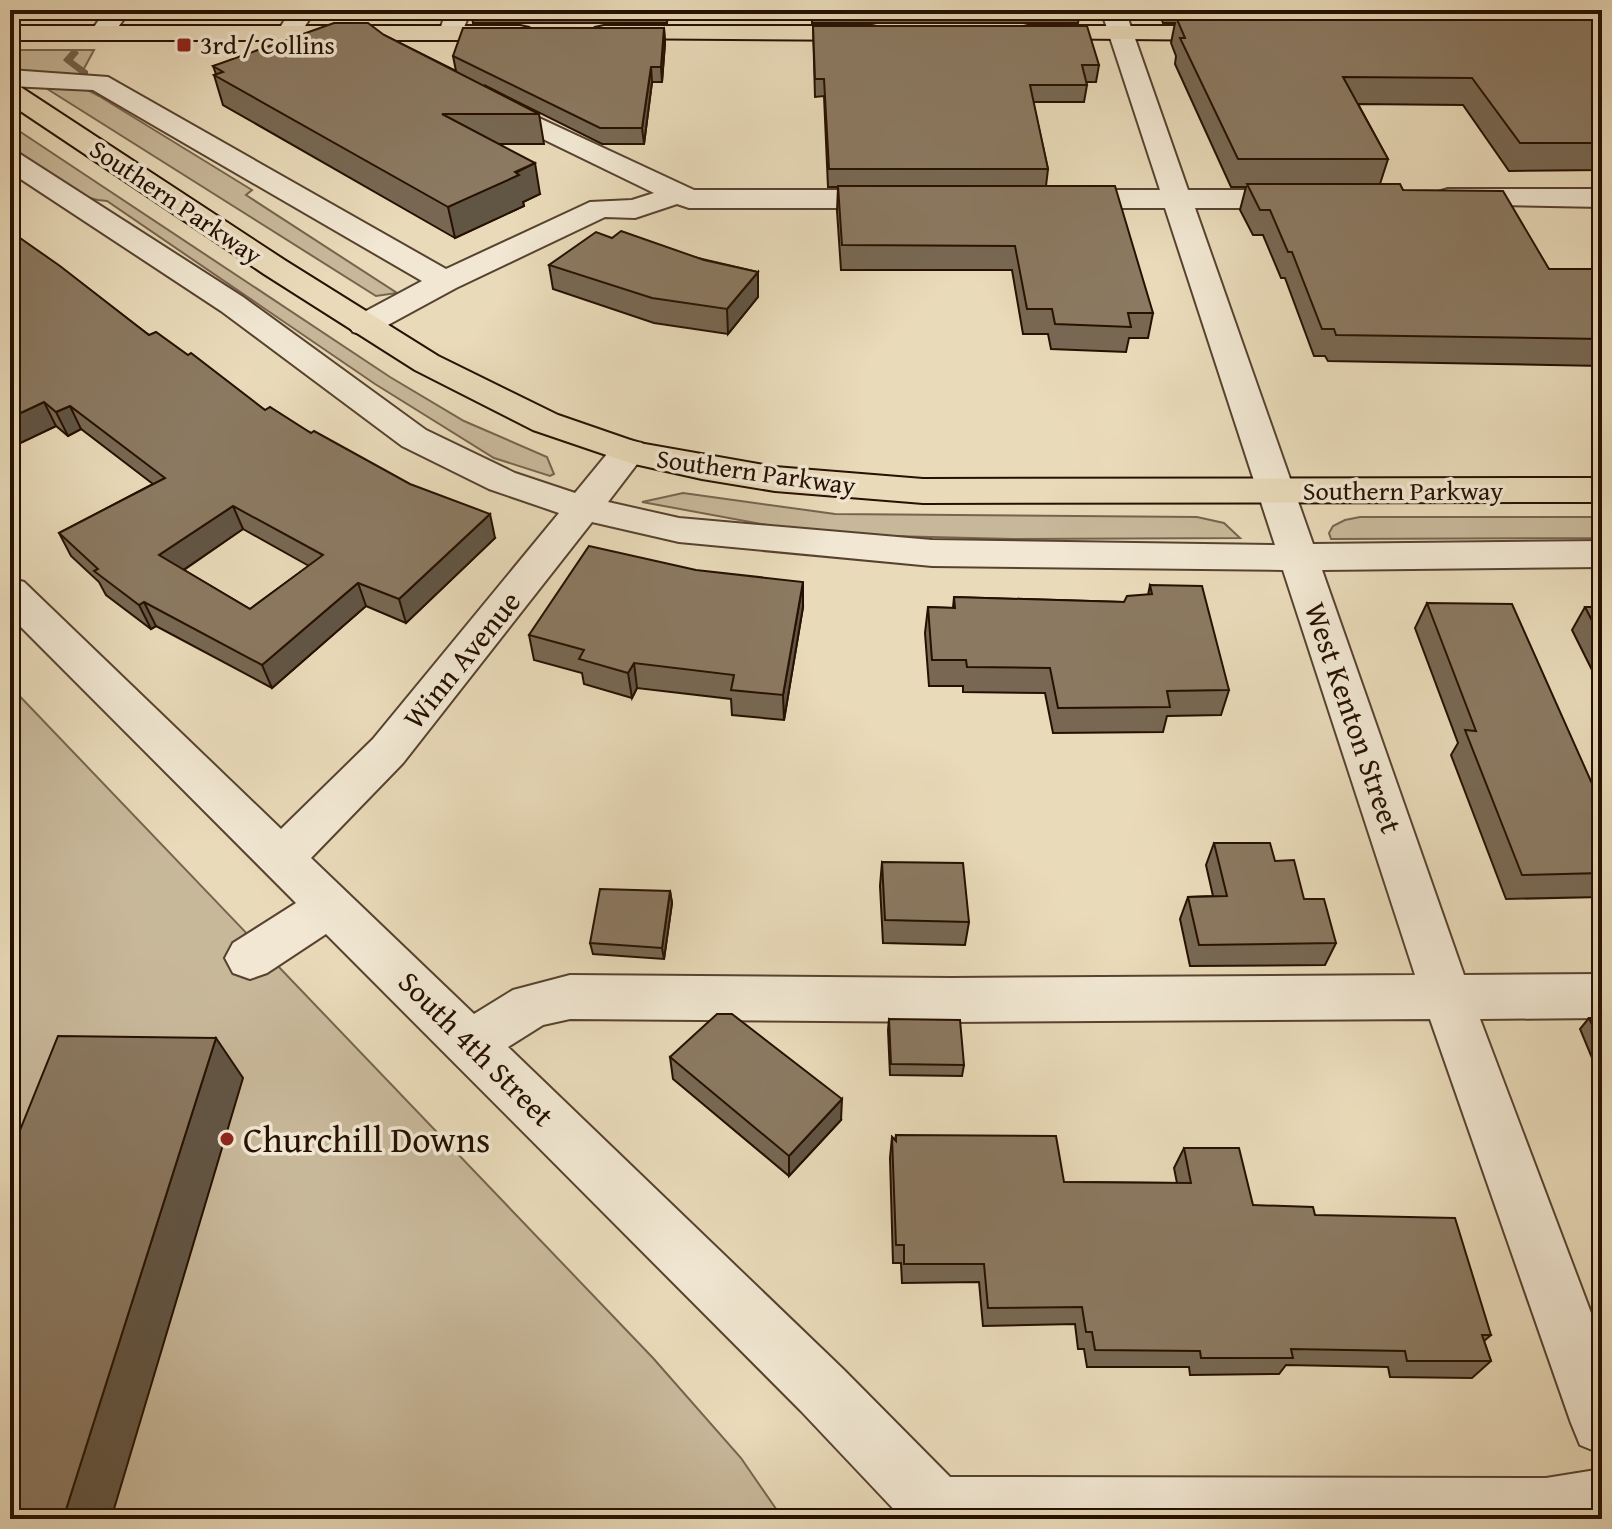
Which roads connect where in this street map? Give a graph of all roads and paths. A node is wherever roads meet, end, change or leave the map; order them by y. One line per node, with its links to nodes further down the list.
1 (118, 10): 11 (street)
2 (303, 10): 12 (street)
3 (455, 21): 6 (main road); 12 (main road)
4 (1117, 22): 9 (main road); 10 (main road); 22 (street, West Kenton Street)
5 (10, 33): 11 (main road)
6 (542, 33)
7 (573, 33): 8 (main road)
8 (901, 33)
9 (1006, 33)
10 (1260, 33)
11 (101, 34): 12 (main road)
12 (288, 34)
13 (10, 78): 24 (street)
14 (462, 88): 17 (street)
15 (10, 92): 25 (main road, Southern Parkway)
16 (10, 160): 29 (street)
17 (679, 194): 20 (street); 24 (street)
18 (1413, 198): 19 (street)
19 (1602, 198)
20 (926, 199)
21 (1032, 199): 22 (street)
22 (1177, 199): 23 (street); 28 (street, West Kenton Street)
23 (1334, 199)
24 (445, 281): 25 (street)
25 (364, 325): 26 (main road, Southern Parkway)
26 (629, 451): 28 (main road, Southern Parkway); 29 (street, Winn Avenue)
27 (1602, 490): 28 (main road, Southern Parkway)
28 (1274, 491): 31 (street, West Kenton Street)
29 (583, 508): 31 (street); 33 (street, Winn Avenue)
30 (1602, 554): 31 (street)
31 (1299, 557): 37 (street, West Kenton Street)
32 (10, 592): 33 (street, South 4th Street)
33 (282, 857): 34 (street, South 4th Street)
34 (331, 906): 35 (street); 38 (street, South 4th Street)
35 (250, 958)
36 (1602, 996): 37 (street)
37 (1447, 997): 38 (street); 39 (street, West Kenton Street)
38 (470, 1043): 41 (street, South 4th Street)
39 (1602, 1423)
40 (1602, 1501): 41 (street)
41 (940, 1514)

